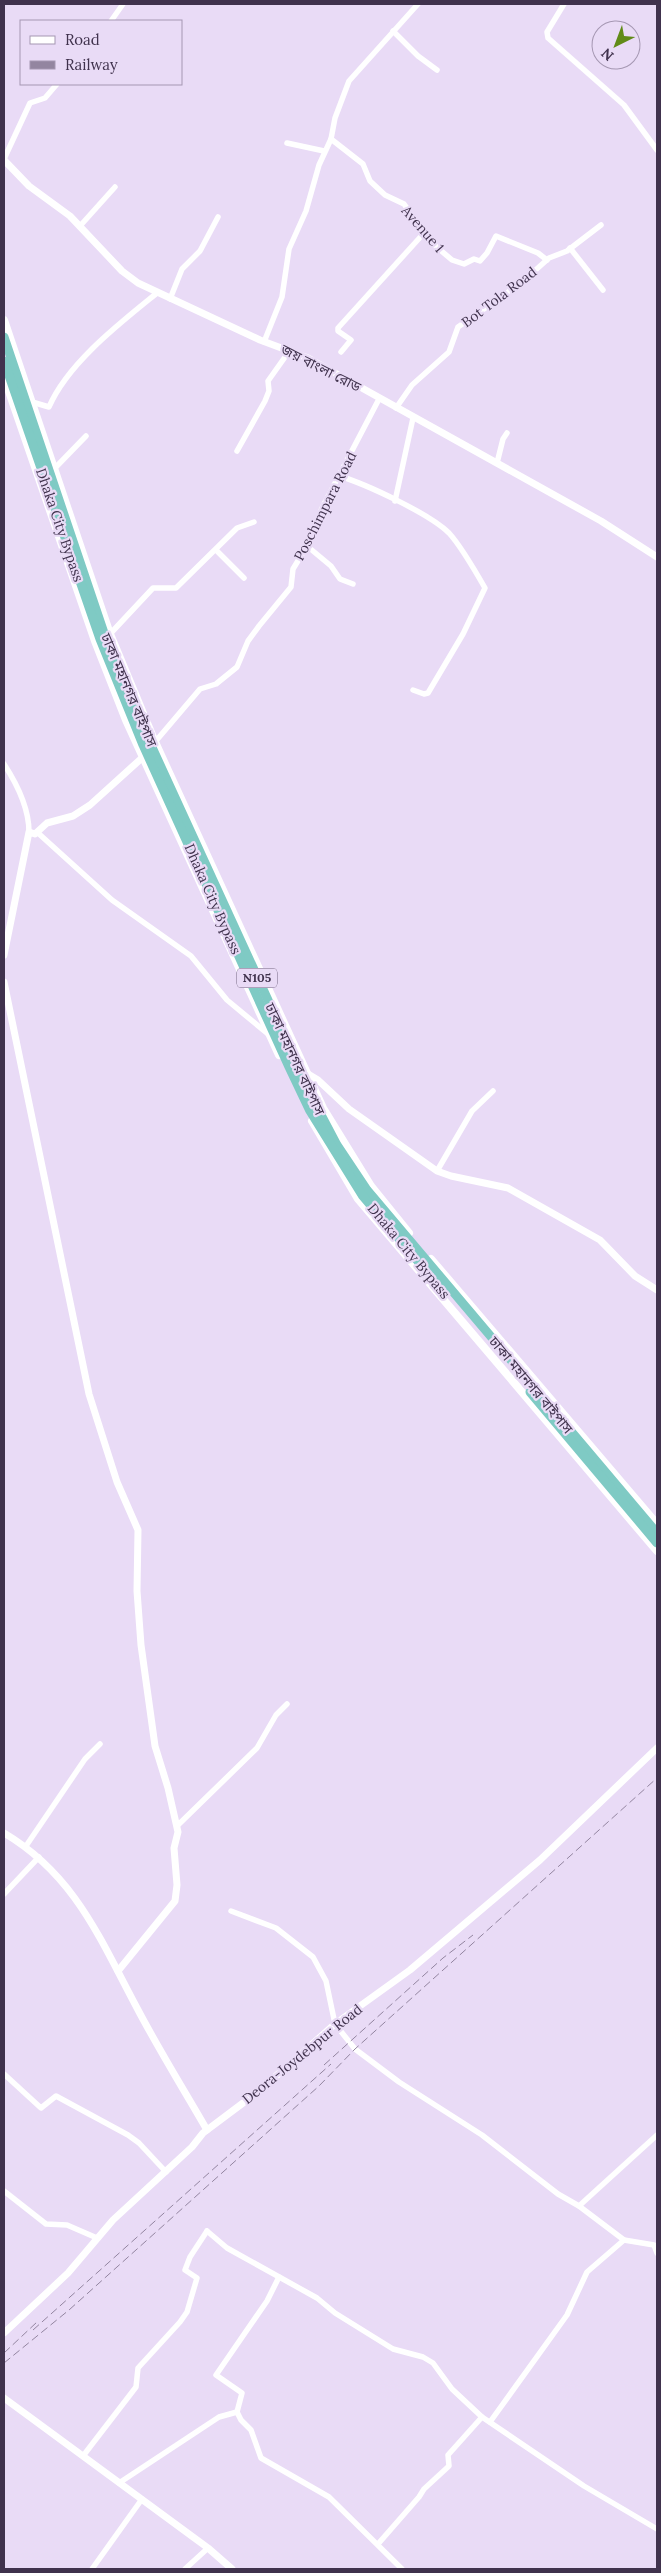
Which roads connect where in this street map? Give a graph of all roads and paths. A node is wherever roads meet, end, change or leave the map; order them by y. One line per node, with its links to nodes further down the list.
1 (123, 4): 4 (street)
2 (418, 4): 5 (street)
3 (564, 4): 10 (street)
4 (112, 20)
5 (393, 31): 6 (street); 8 (street)
6 (437, 70)
7 (56, 85): 12 (street)
8 (331, 139): 11 (street); 17 (street, Avenue 1)
9 (287, 143): 11 (street)
10 (657, 150)
11 (324, 151): 25 (street)
12 (4, 160): 16 (street, জয় বাংলা রোড)
13 (116, 187): 16 (street)
14 (218, 217): 22 (street)
15 (601, 225): 18 (street, Bot Tola Road)
16 (80, 226): 21 (street, জয় বাংলা রোড)
17 (424, 232): 19 (street, Avenue 1); 27 (street)
18 (570, 248): 19 (street, Bot Tola Road); 20 (street)
19 (547, 260): 32 (street, Bot Tola Road)
20 (603, 290)
21 (157, 293): 22 (street, জয় বাংলা রোড); 31 (street)
22 (170, 299): 25 (street, জয় বাংলা রোড)
23 (4, 320): 31 (main road)
24 (4, 337): 62 (highway, ঢাকা মহানগর বাইপাস / N105)
25 (264, 342): 26 (street, জয় বাংলা রোড)
26 (290, 350): 30 (street, জয় বাংলা রোড); 36 (street)
27 (341, 352)
28 (4, 361): 63 (highway, Dhaka City Bypass / N105)
29 (4, 377): 50 (main road)
30 (379, 399): 32 (street, জয় বাংলা রোড); 39 (street, Poschimpara Road)
31 (32, 402): 38 (main road)
32 (396, 408): 33 (street, জয় বাংলা রোড)
33 (413, 418): 37 (street, জয় বাংলা রোড); 40 (street)
34 (507, 433): 37 (street)
35 (86, 436): 38 (street)
36 (237, 451)
37 (497, 463): 44 (street, জয় বাংলা রোড)
38 (55, 468): 47 (main road)
39 (339, 476): 40 (street); 42 (street, Poschimpara Road)
40 (395, 500): 48 (street)
41 (254, 522): 43 (street)
42 (306, 546): 46 (street); 49 (street, Poschimpara Road)
43 (216, 550): 45 (street); 47 (street)
44 (657, 556)
45 (244, 578)
46 (353, 584)
47 (110, 634): 49 (main road)
48 (413, 690)
49 (155, 742): 57 (main road)
50 (143, 757): 53 (street); 56 (main road)
51 (4, 764): 52 (street)
52 (29, 832): 53 (street); 54 (street)
53 (38, 833): 56 (street)
54 (4, 954)
55 (4, 982): 68 (street)
56 (270, 1036): 64 (main road)
57 (308, 1074): 59 (street); 61 (main road)
58 (493, 1091): 59 (street)
59 (437, 1170): 60 (street)
60 (657, 1290)
61 (657, 1524)
62 (657, 1533)
63 (657, 1543)
64 (657, 1551)
65 (287, 1704): 68 (street)
66 (100, 1744): 70 (street)
67 (657, 1748): 75 (street, Deora-Joydebpur Road)
68 (177, 1826): 74 (street)
69 (4, 1833): 70 (street)
70 (26, 1846): 71 (street)
71 (39, 1857): 72 (street); 74 (street)
72 (4, 1894)
73 (231, 1911): 75 (street)
74 (118, 1971): 77 (street)
75 (334, 2024): 77 (street, Deora-Joydebpur Road); 81 (street)
76 (4, 2074): 79 (street)
77 (207, 2130): 79 (street, Deora-Joydebpur Road)
78 (657, 2135): 81 (street)
79 (166, 2172): 82 (street, Deora-Joydebpur Road)
80 (4, 2191): 82 (street)
81 (579, 2206): 83 (street)
82 (97, 2238): 86 (street, Deora-Joydebpur Road)
83 (624, 2240): 84 (street); 90 (street)
84 (657, 2253)
85 (279, 2277): 88 (street); 89 (street); 91 (street)
86 (4, 2333)
87 (4, 2398): 91 (street)
88 (237, 2412): 92 (street); 95 (street)
89 (482, 2417): 90 (street); 95 (street)
90 (490, 2422): 94 (street)
91 (83, 2456): 92 (street)
92 (119, 2483): 93 (street)
93 (142, 2499): 96 (street); 97 (street)
94 (657, 2529)
95 (378, 2544): 100 (street)
96 (208, 2548): 98 (street); 99 (street)
97 (92, 2569)
98 (184, 2569)
99 (232, 2569)
100 (402, 2569)

